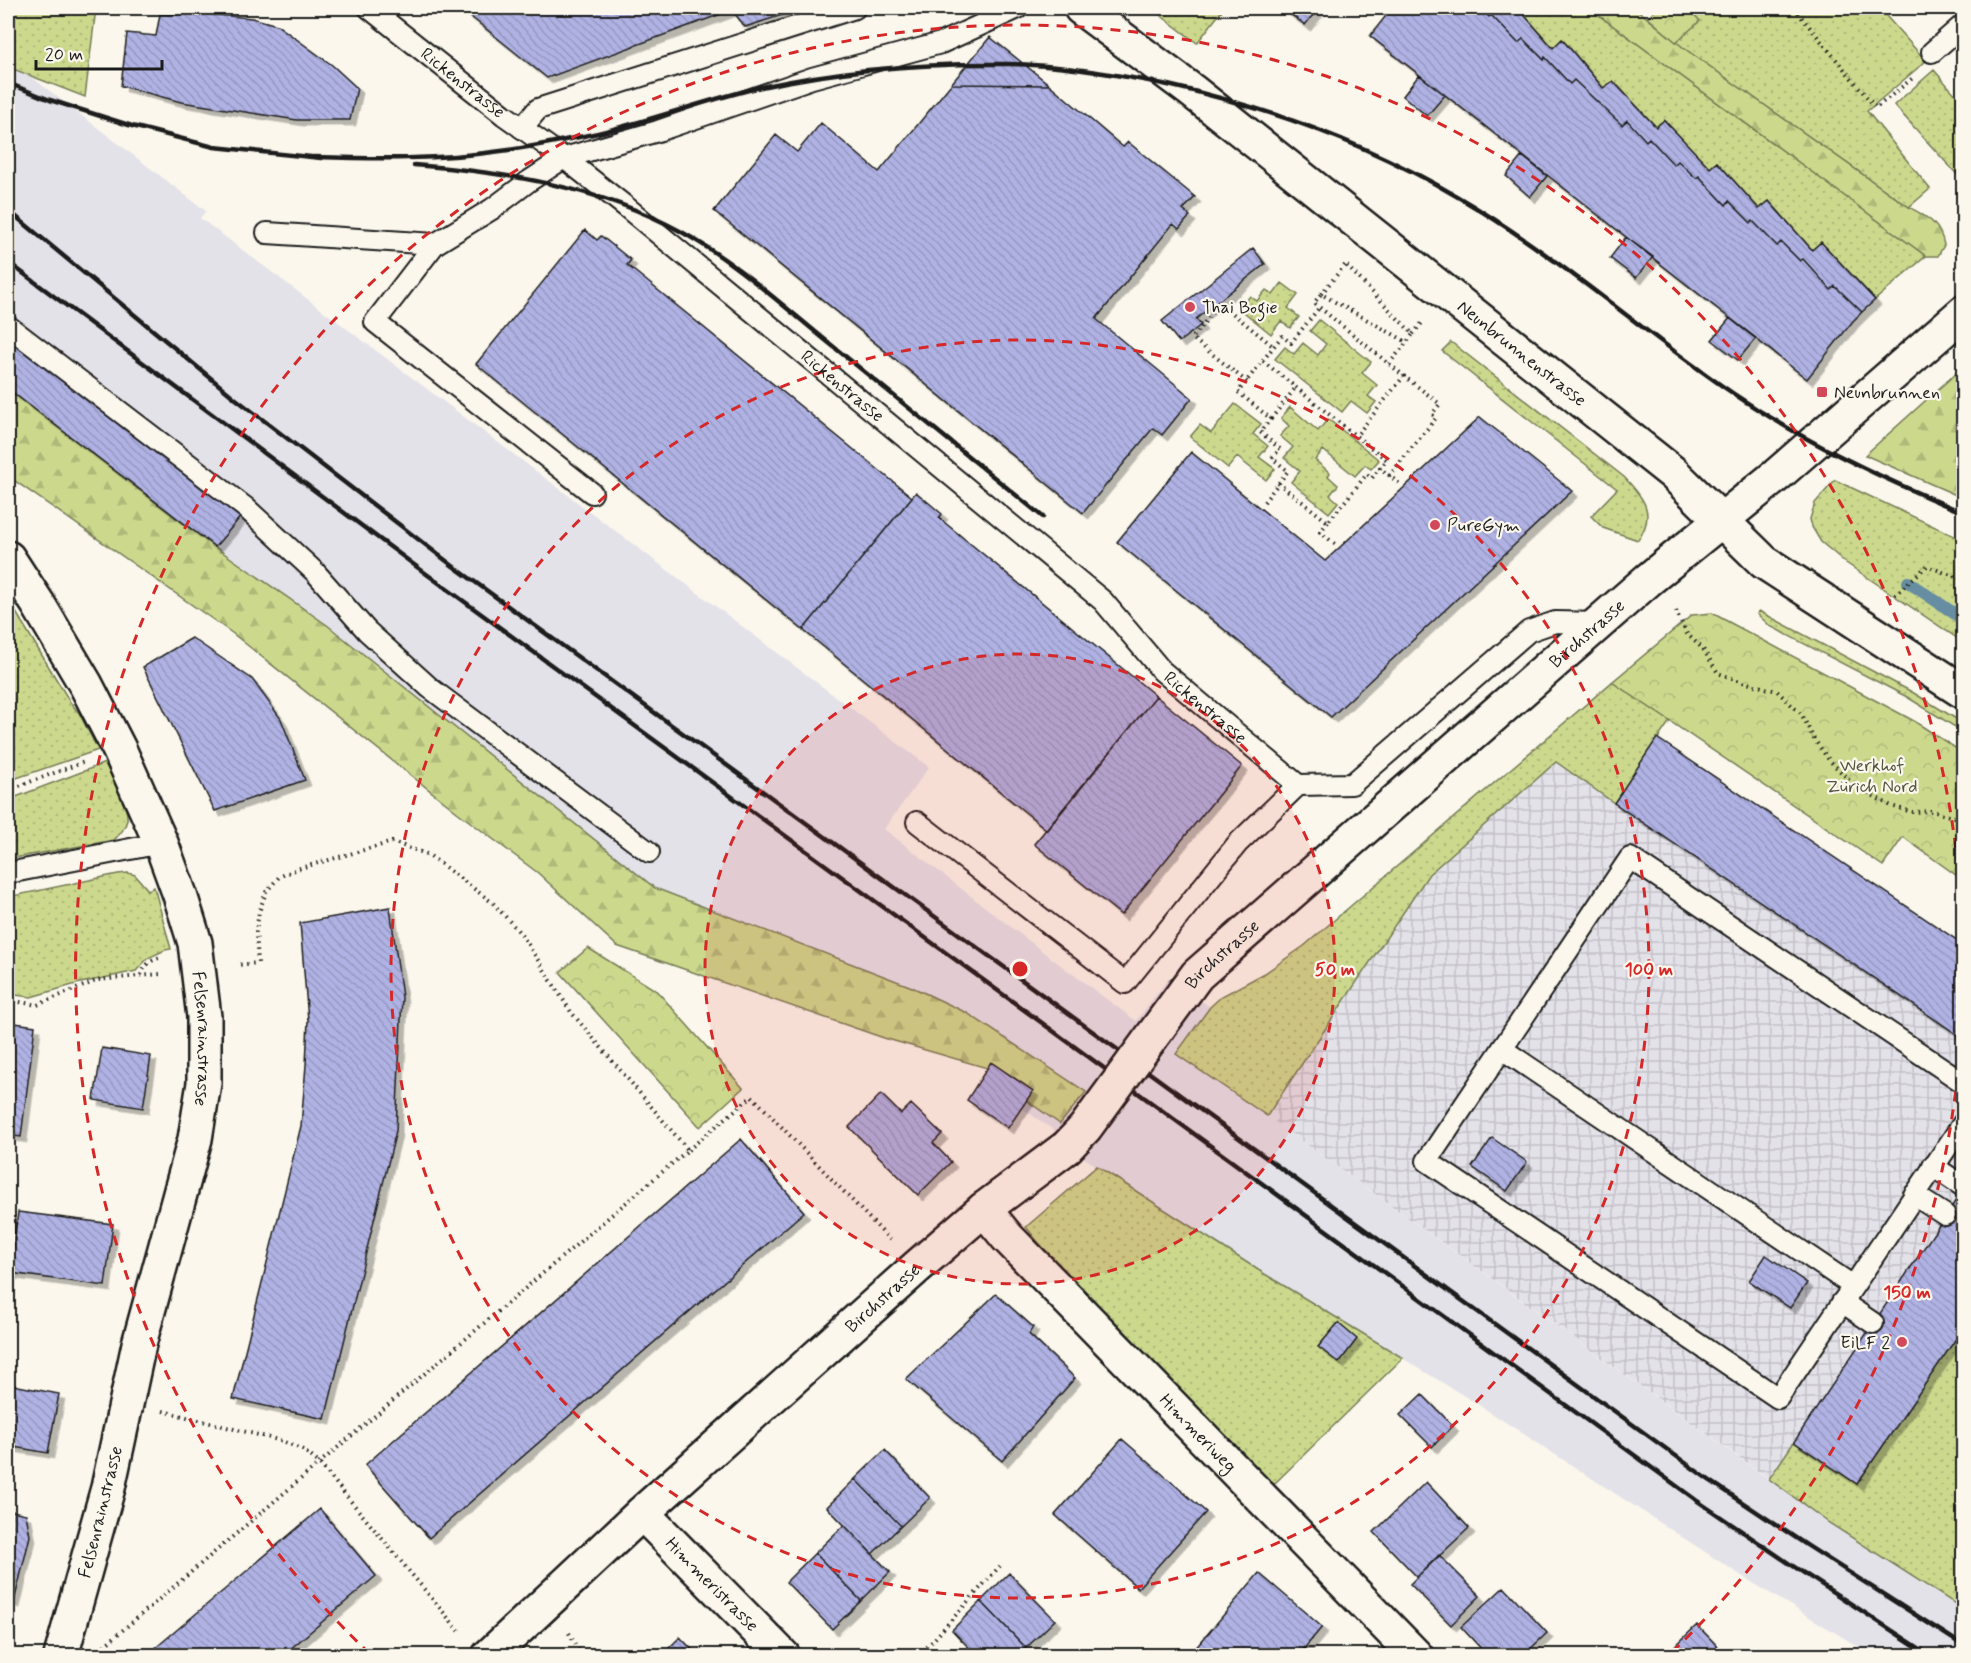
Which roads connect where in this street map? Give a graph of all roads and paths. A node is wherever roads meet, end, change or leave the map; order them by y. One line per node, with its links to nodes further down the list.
1 (369, 8): 9 (lane, Rickenstrasse)
2 (855, 8): 9 (lane)
3 (1018, 8): 10 (lane)
4 (1081, 8): 34 (street, Neunbrunnenstrasse)
5 (1794, 8): 8 (path)
6 (1964, 24): 7 (lane)
7 (1932, 52)
8 (1921, 72)
9 (522, 128): 10 (lane, Rickenstrasse)
10 (564, 159): 12 (lane); 44 (lane, Rickenstrasse)
11 (267, 233): 12 (lane)
12 (435, 244): 32 (lane)
13 (1349, 260): 14 (path)
14 (1345, 265): 15 (path); 19 (path)
15 (1321, 294): 16 (path); 19 (path)
16 (1319, 308): 20 (path); 22 (path)
17 (1964, 312): 34 (street, Birchstrasse)
18 (8, 326): 49 (lane)
19 (1407, 342): 22 (path)
20 (1274, 347): 21 (path); 24 (path)
21 (1263, 361): 24 (path); 25 (path)
22 (1389, 364): 23 (path)
23 (1404, 375): 27 (path); 29 (path)
24 (1247, 382): 26 (path)
25 (1296, 387): 26 (path); 27 (path)
26 (1271, 419): 30 (path)
27 (1356, 436): 28 (path)
28 (1380, 468): 29 (path); 35 (path)
29 (1389, 476): 31 (path)
30 (1278, 483): 33 (path); 35 (path)
31 (1401, 485)
32 (592, 493)
33 (1264, 502)
34 (1721, 521): 41 (street, Birchstrasse); 42 (street, Neunbrunnenstrasse)
35 (1328, 522): 36 (path)
36 (1336, 545)
37 (8, 558): 48 (street, Felsenrainstrasse)
38 (1964, 580): 39 (path)
39 (1888, 602)
40 (1676, 611): 47 (path)
41 (1600, 623): 44 (lane); 63 (street, Birchstrasse, bridge)
42 (1964, 692)
43 (89, 760): 45 (path)
44 (1298, 785): 46 (lane)
45 (8, 790)
46 (917, 822)
47 (1964, 826)
48 (161, 843): 50 (lane); 75 (street, Felsenrainstrasse)
49 (649, 852)
50 (8, 873)
51 (163, 957): 54 (path)
52 (228, 966): 59 (path)
53 (164, 973): 54 (path)
54 (141, 975): 55 (path)
55 (8, 1000)
56 (1502, 1049): 57 (lane); 66 (lane); 66 (lane)
57 (1964, 1083)
58 (1961, 1132): 60 (lane)
59 (688, 1150): 65 (path); 69 (path)
60 (1933, 1167): 61 (lane); 62 (lane)
61 (1964, 1187)
62 (1914, 1196): 64 (lane); 66 (lane)
63 (984, 1209): 70 (street, Birchstrasse); 79 (street, Himmeriweg)
64 (1945, 1215)
65 (894, 1243)
66 (1847, 1294): 67 (lane)
67 (1873, 1323)
68 (157, 1409): 69 (path)
69 (319, 1463): 73 (path); 74 (path)
70 (642, 1513): 74 (street, Birchstrasse); 77 (street, Himmeristrasse)
71 (1000, 1566): 78 (path)
72 (564, 1625): 76 (path)
73 (103, 1647)
74 (477, 1647)
75 (61, 1656)
76 (582, 1656)
77 (783, 1656)
78 (919, 1656)
79 (1416, 1656)

